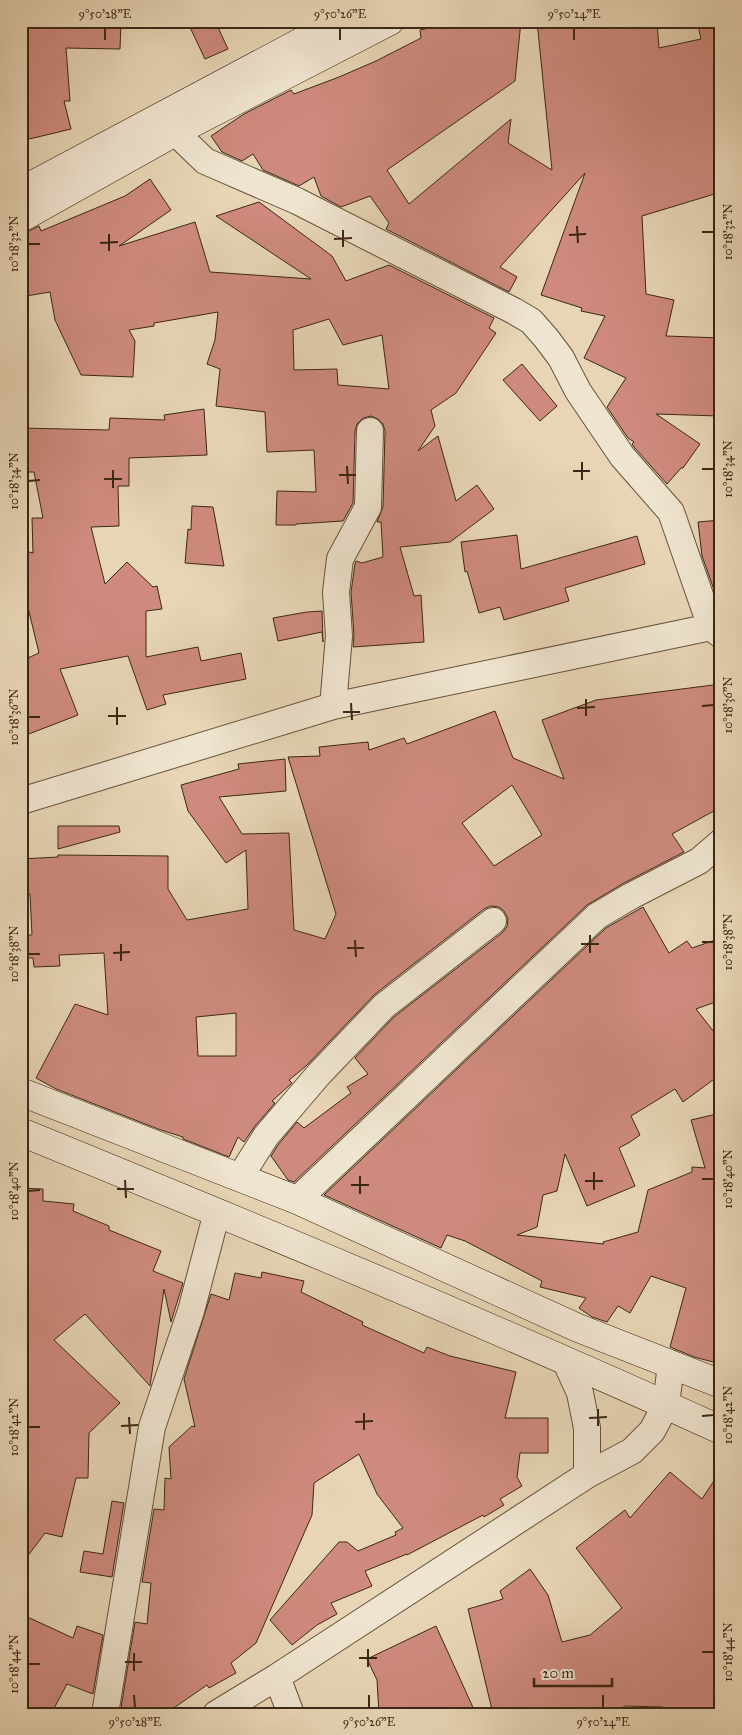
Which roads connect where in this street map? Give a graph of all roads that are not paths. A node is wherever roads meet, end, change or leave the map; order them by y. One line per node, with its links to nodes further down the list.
1 (340, 21): 4 (main road)
2 (390, 21): 3 (main road)
3 (175, 132): 5 (main road); 7 (street)
4 (21, 191)
5 (21, 218)
6 (370, 432): 8 (street)
7 (718, 629): 8 (street)
8 (334, 706): 9 (street)
9 (21, 801)
10 (721, 842): 15 (street)
11 (492, 921): 14 (street)
12 (21, 1092): 14 (main road)
13 (21, 1132): 16 (main road)
14 (240, 1177): 15 (main road)
15 (296, 1200): 18 (main road)
16 (217, 1212): 17 (main road); 24 (street)
17 (565, 1360): 20 (main road); 22 (street)
18 (671, 1364): 19 (main road); 20 (street)
19 (721, 1384)
20 (666, 1405): 21 (main road); 22 (street)
21 (721, 1430)
22 (587, 1475): 23 (street)
23 (277, 1677): 25 (street); 26 (street)
24 (105, 1714)
25 (216, 1714)
26 (291, 1714)

